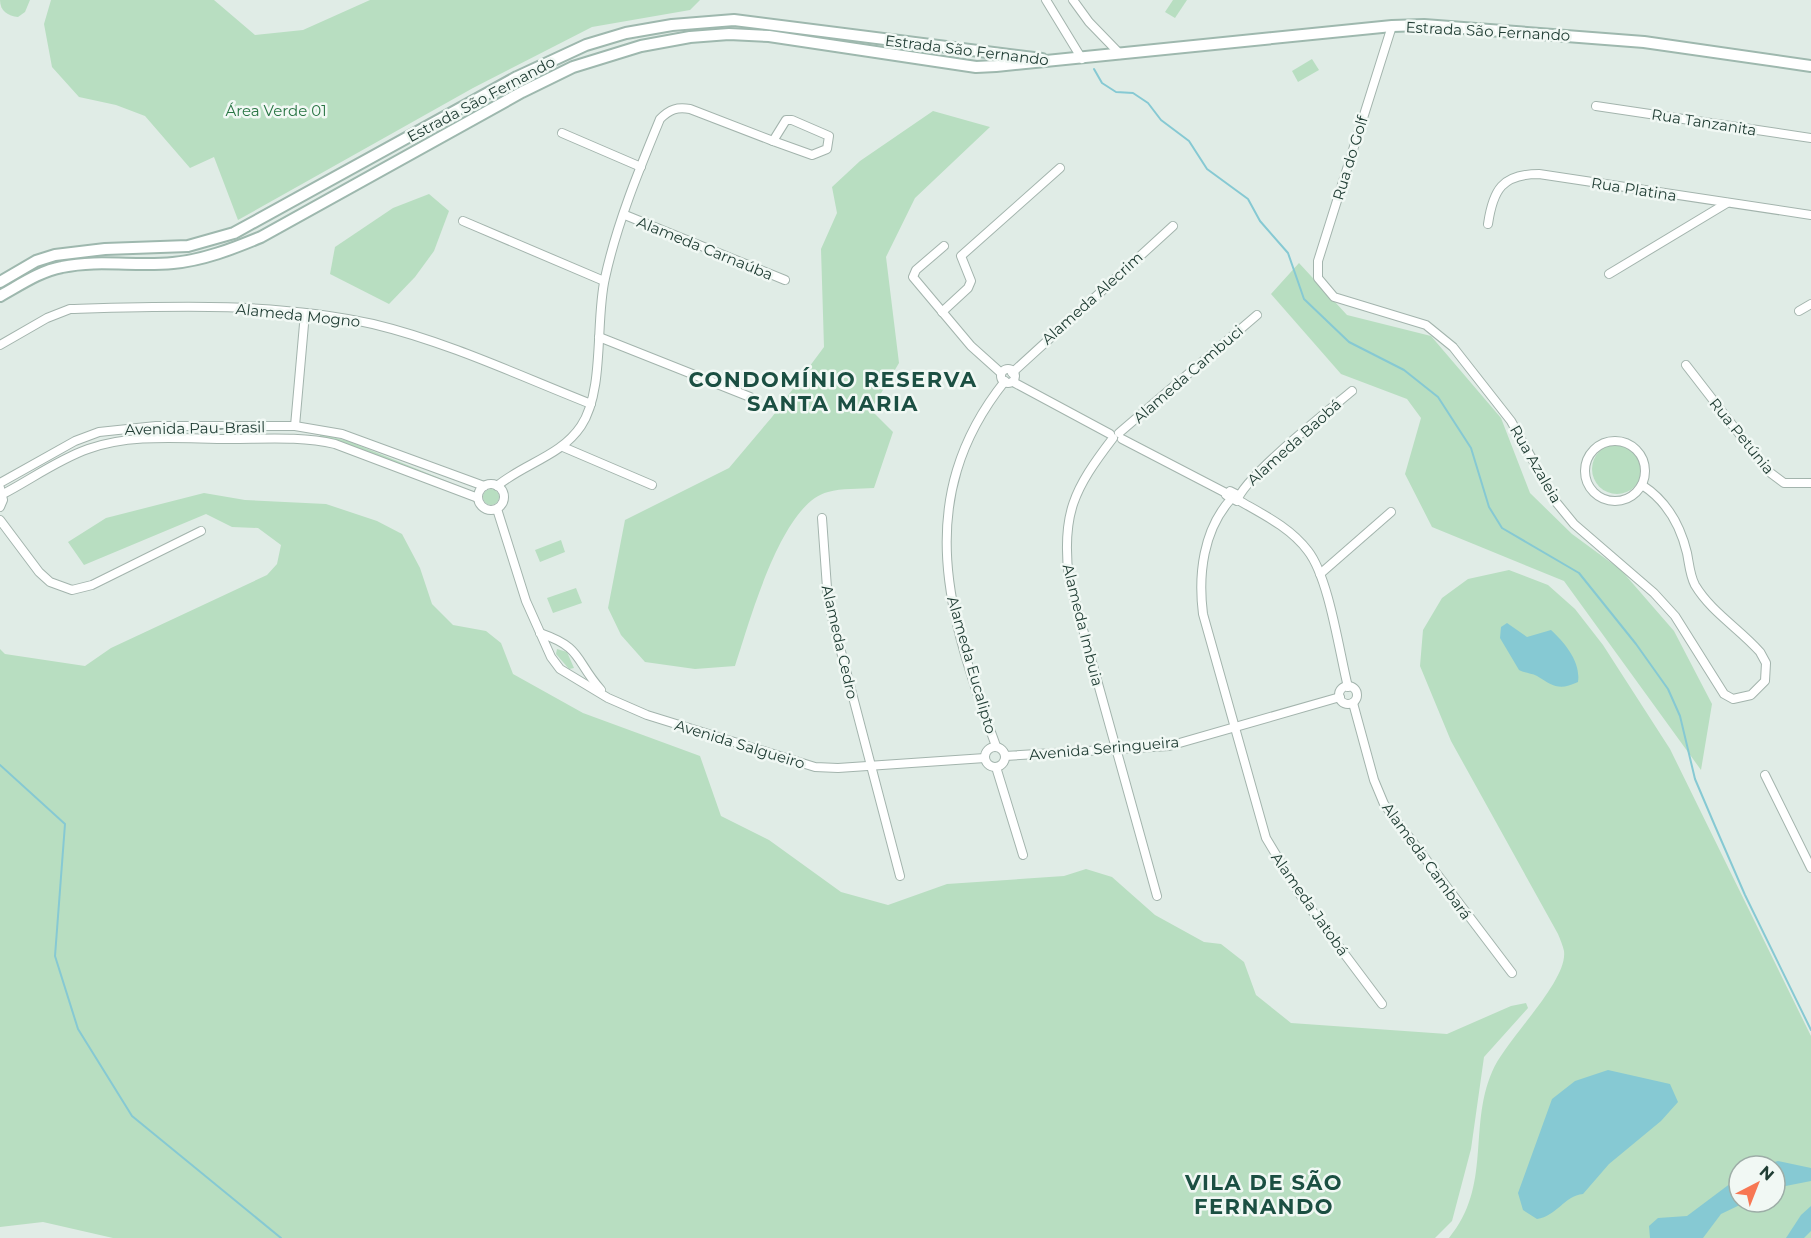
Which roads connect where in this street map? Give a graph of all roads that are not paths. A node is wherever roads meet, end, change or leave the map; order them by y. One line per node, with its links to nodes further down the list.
1 (1073, 0): 4 (street)
2 (1050, 2): 5 (street)
3 (1392, 26): 4 (main road, Estrada São Fernando); 7 (main road, Estrada São Fernando); 25 (street, Rua do Golf)
4 (1120, 54): 5 (main road, Estrada São Fernando)
5 (1082, 59): 6 (main road, Estrada São Fernando)
6 (1058, 62): 24 (main road, Estrada São Fernando); 26 (main road, Estrada São Fernando)
7 (1811, 66)
8 (1596, 105): 10 (street, Rua Tanzanita)
9 (562, 133): 12 (street)
10 (1811, 138)
11 (772, 141): 11 (street); 12 (street)
12 (641, 167): 16 (street)
13 (1060, 168): 29 (street)
14 (1727, 203): 15 (street, Rua Platina); 18 (street, Rua Platina); 21 (street)
15 (1811, 214)
16 (625, 215): 22 (street, Alameda Carnaúba); 23 (street)
17 (463, 221): 23 (street)
18 (1488, 224)
19 (1173, 226): 36 (street, Alameda Alecrim)
20 (944, 246): 29 (street)
21 (1609, 274)
22 (785, 280)
23 (604, 281): 32 (street)
24 (0, 282)
25 (1326, 289): 50 (street, Rua Azaleia)
26 (0, 296)
27 (1811, 304): 28 (street)
28 (1799, 311)
29 (942, 312): 35 (street)
30 (304, 313): 33 (street, Alameda Mogno); 41 (street, Alameda Mogno); 42 (street)
31 (1257, 315): 43 (street, Alameda Cambuci)
32 (599, 336): 40 (street); 41 (street)
33 (0, 345)
34 (1686, 365): 48 (street, Rua Petúnia)
35 (1000, 372): 36 (street); 37 (street)
36 (1012, 373): 38 (street)
37 (1005, 381): 38 (street); 73 (street, Alameda Eucalipto)
38 (1015, 383): 43 (street)
39 (1352, 391): 54 (street, Alameda Baobá)
40 (750, 397)
41 (591, 404): 46 (street)
42 (295, 426): 44 (street, Avenida Pau-Brasil); 45 (street, Avenida Pau-Brasil); 47 (street, Avenida Pau-Brasil); 51 (street, Avenida Pau-Brasil)
43 (1116, 436): 54 (street); 74 (street, Alameda Imbuia)
44 (270, 439): 45 (street, Avenida Pau-Brasil); 53 (street, Avenida Pau-Brasil)
45 (318, 440): 55 (street, Avenida Pau-Brasil)
46 (563, 447): 49 (street); 52 (street)
47 (0, 483)
48 (1811, 483)
49 (652, 485)
50 (1642, 485): 50 (street)
51 (484, 486): 52 (street, Avenida Pau-Brasil); 55 (street)
52 (497, 486): 57 (street)
53 (1, 491): 56 (street, Avenida Pau-Brasil)
54 (1233, 497): 62 (street); 72 (street, Alameda Baobá)
55 (478, 498): 57 (street, Avenida Pau-Brasil)
56 (0, 507)
57 (497, 509): 63 (street)
58 (1391, 512): 62 (street)
59 (822, 518): 77 (street, Alameda Cedro)
60 (0, 520): 61 (street)
61 (201, 531)
62 (1320, 574): 68 (street)
63 (540, 633): 64 (street, Avenida Salgueiro); 65 (street, Avenida Salgueiro)
64 (560, 640): 65 (street); 66 (street, Avenida Salgueiro)
65 (549, 649): 67 (street, Avenida Salgueiro)
66 (582, 665): 67 (street); 70 (street, Avenida Salgueiro)
67 (573, 676): 70 (street, Avenida Salgueiro)
68 (1348, 687): 69 (street); 71 (street)
69 (1340, 697): 71 (street); 72 (street, Avenida Seringueira)
70 (608, 698): 77 (street, Avenida Salgueiro)
71 (1353, 703): 84 (street, Alameda Cambará)
72 (1236, 728): 74 (street, Avenida Seringueira); 85 (street, Alameda Jatobá)
73 (996, 746): 75 (street); 76 (street)
74 (1118, 750): 75 (street, Avenida Seringueira); 83 (street, Alameda Imbuia)
75 (1005, 756): 78 (street)
76 (985, 758): 77 (street, Avenida Salgueiro); 78 (street)
77 (871, 765): 82 (street, Alameda Cedro)
78 (996, 767): 80 (street)
79 (1766, 775): 81 (street)
80 (1023, 855)
81 (1811, 868)
82 (900, 876)
83 (1157, 896)
84 (1512, 973)
85 (1382, 1004)

